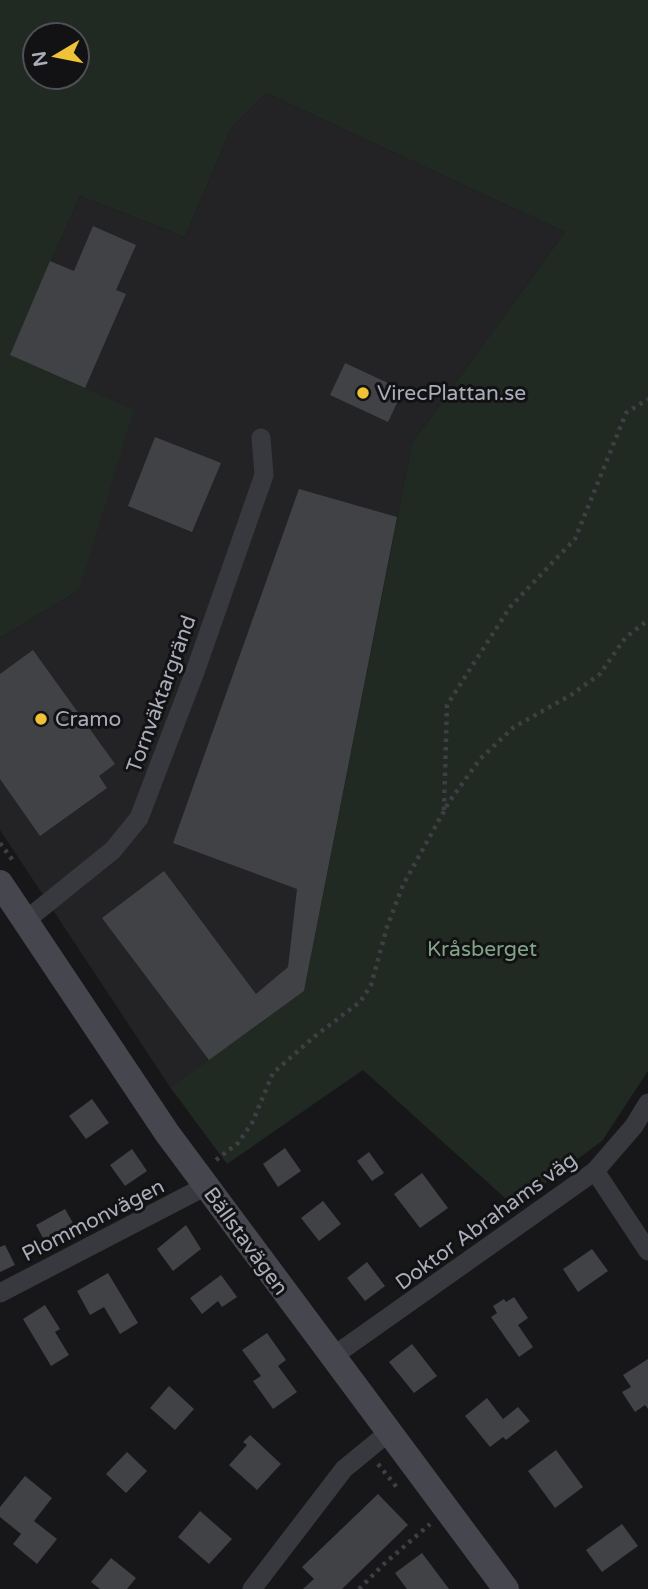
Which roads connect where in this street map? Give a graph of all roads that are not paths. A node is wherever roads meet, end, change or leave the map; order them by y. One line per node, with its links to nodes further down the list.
1 (261, 438): 3 (street, Tornväktargränd)
2 (0, 883): 3 (street, Bällstavägen)
3 (25, 921): 6 (street, Bällstavägen)
4 (648, 1102): 5 (street, Doktor Abrahams väg)
5 (595, 1171): 7 (street); 9 (street, Doktor Abrahams väg)
6 (206, 1186): 8 (street, Plommonvägen); 9 (street, Bällstavägen)
7 (648, 1251)
8 (0, 1293)
9 (332, 1357): 10 (street, Bällstavägen)
10 (389, 1432): 11 (street); 12 (street, Bällstavägen)
11 (253, 1589)
12 (506, 1589)

